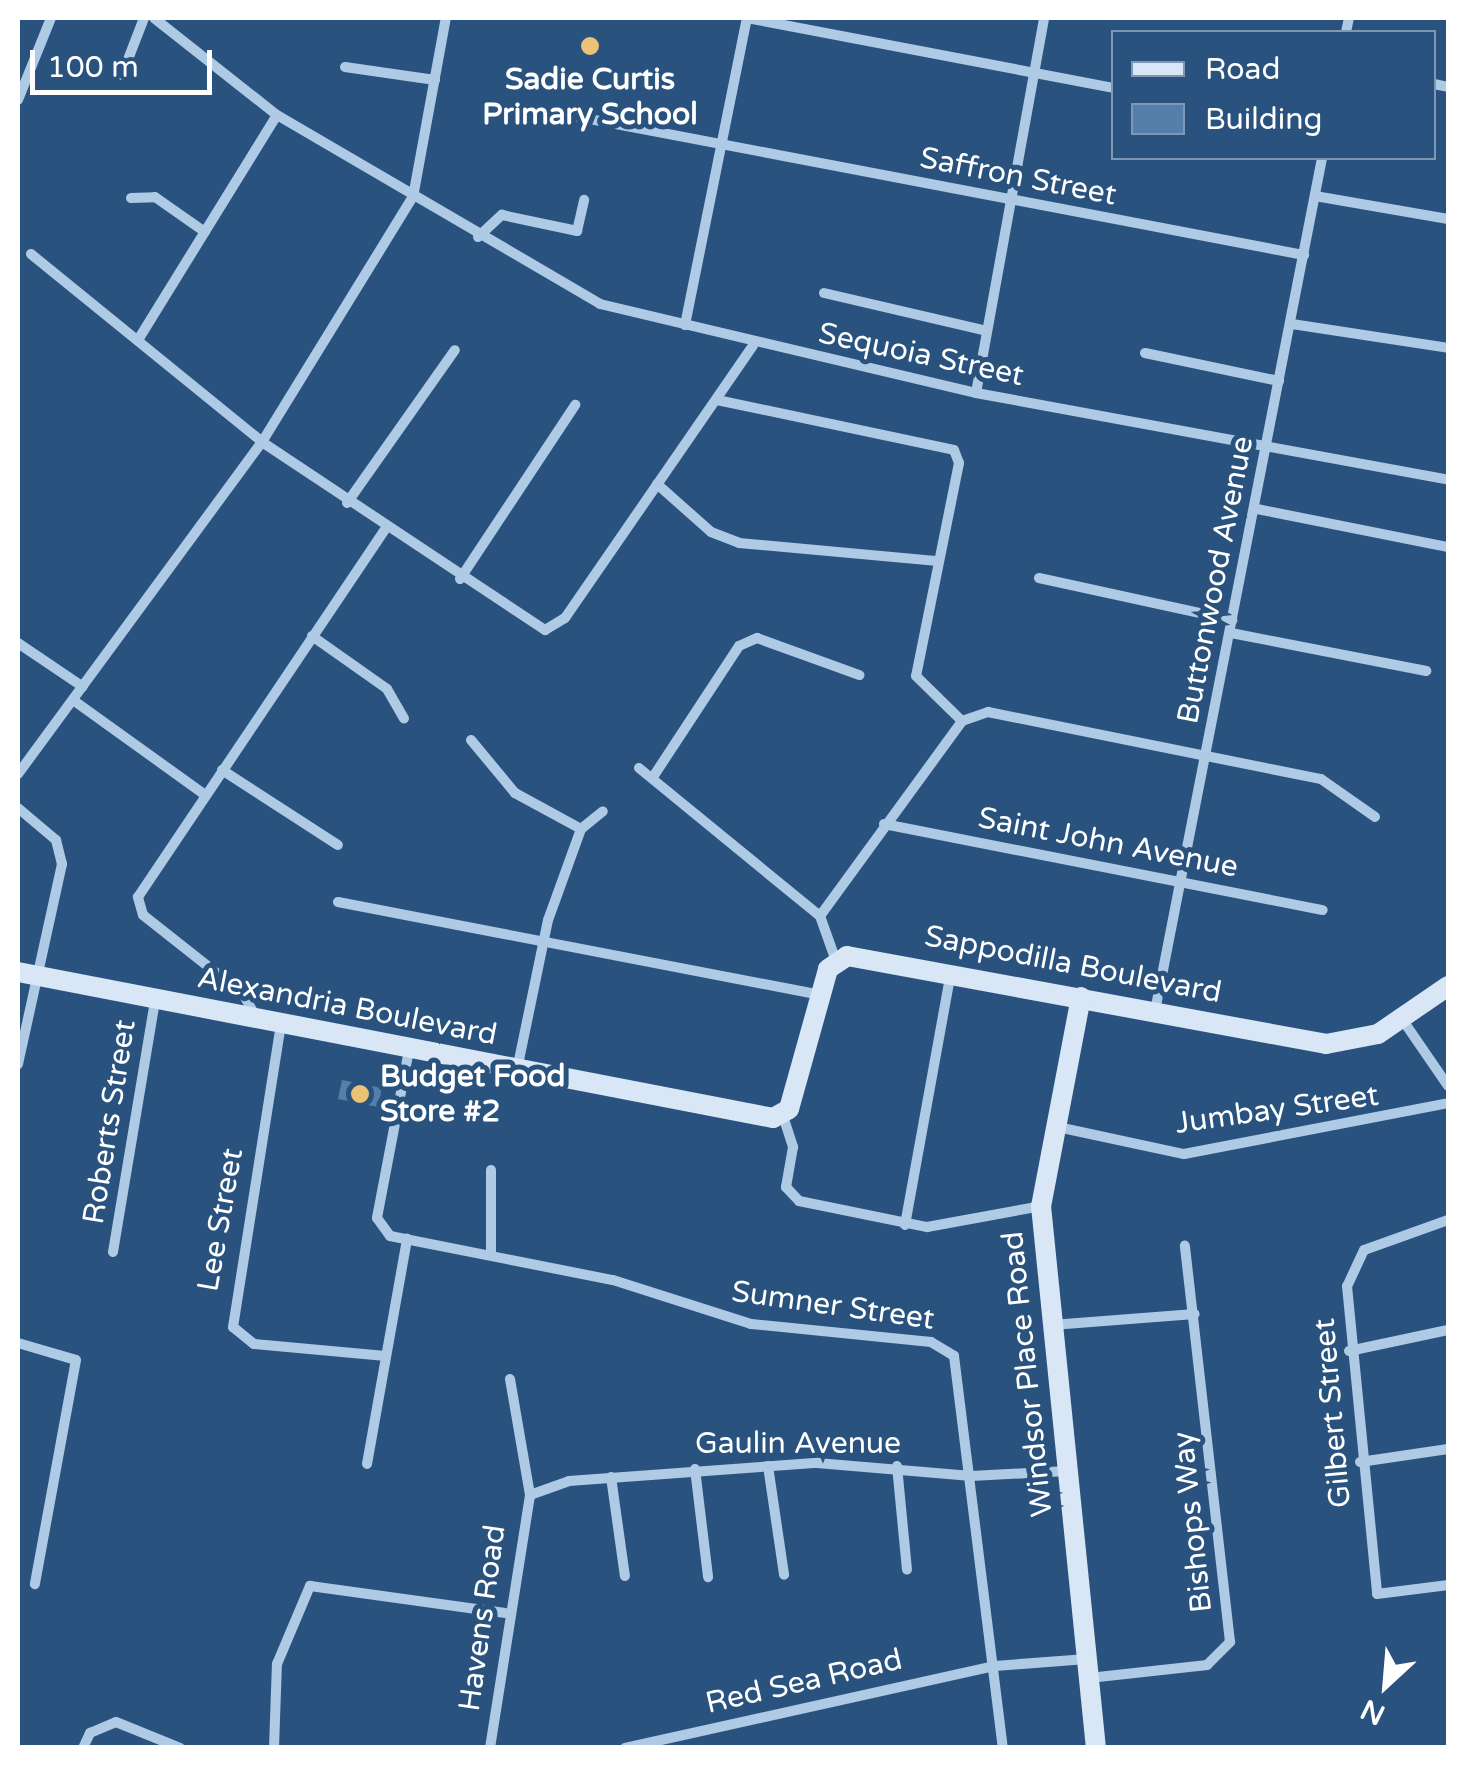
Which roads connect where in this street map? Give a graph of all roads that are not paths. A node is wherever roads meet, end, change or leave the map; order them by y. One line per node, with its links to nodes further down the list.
1 (51, 18): 12 (street)
2 (144, 18): 9 (street)
3 (154, 18): 14 (street, Sequoia Street)
4 (446, 18): 10 (street)
5 (747, 18): 8 (street); 15 (street)
6 (1044, 18): 8 (street)
7 (345, 66): 10 (street)
8 (1034, 72): 11 (street); 21 (street)
9 (122, 75)
10 (434, 80): 18 (street)
11 (1111, 87)
12 (18, 100)
13 (537, 109): 15 (street, Saffron Street)
14 (276, 115): 18 (street, Sequoia Street); 23 (street)
15 (722, 145): 21 (street, Saffron Street); 29 (street)
16 (1322, 160): 17 (street, Buttonwood Avenue)
17 (1315, 196): 22 (street); 26 (street, Buttonwood Avenue)
18 (412, 197): 24 (street, Sequoia Street); 40 (street)
19 (131, 198): 23 (street)
20 (584, 200): 24 (street)
21 (1010, 202): 26 (street, Saffron Street); 30 (street)
22 (1448, 219)
23 (205, 232): 31 (street)
24 (478, 237): 29 (street, Sequoia Street)
25 (30, 254): 31 (street)
26 (1304, 256): 28 (street, Buttonwood Avenue)
27 (824, 294): 30 (street)
28 (1292, 324): 33 (street); 36 (street, Buttonwood Avenue)
29 (686, 325): 32 (street, Sequoia Street)
30 (987, 331): 37 (street)
31 (138, 340): 40 (street)
32 (753, 345): 37 (street, Sequoia Street); 38 (street)
33 (1448, 348)
34 (456, 350): 44 (street)
35 (1146, 353): 36 (street)
36 (1279, 382): 41 (street, Buttonwood Avenue)
37 (976, 393): 41 (street, Sequoia Street)
38 (717, 400): 43 (street); 48 (street)
39 (575, 405): 50 (street)
40 (262, 442): 44 (street); 57 (street)
41 (1268, 451): 42 (street, Sequoia Street); 45 (street, Buttonwood Avenue)
42 (1448, 480)
43 (657, 484): 48 (street); 50 (street)
44 (347, 503): 46 (street)
45 (1257, 509): 47 (street); 51 (street, Buttonwood Avenue)
46 (385, 530): 50 (street); 53 (street)
47 (1448, 547)
48 (936, 561): 60 (street)
49 (1038, 578): 51 (street)
50 (460, 580)
51 (1232, 620): 52 (street, Buttonwood Avenue)
52 (1231, 633): 55 (street); 62 (street, Buttonwood Avenue)
53 (312, 636): 59 (street); 64 (street)
54 (18, 643): 57 (street)
55 (1426, 671)
56 (859, 675): 66 (street)
57 (82, 686): 58 (street)
58 (73, 700): 65 (street); 67 (street)
59 (404, 719)
60 (962, 721): 62 (street); 71 (street)
61 (470, 740): 72 (street)
62 (1207, 756): 70 (street); 74 (street, Buttonwood Avenue)
63 (639, 768): 66 (street)
64 (222, 770): 67 (street); 73 (street)
65 (18, 774)
66 (653, 777): 77 (street)
67 (205, 795): 88 (street)
68 (18, 808): 81 (street)
69 (603, 811): 72 (street)
70 (1375, 817)
71 (884, 824): 74 (street, Saint John Avenue); 77 (street)
72 (581, 829): 78 (street)
73 (338, 845)
74 (1179, 883): 76 (street, Saint John Avenue); 86 (street, Buttonwood Avenue)
75 (338, 902): 78 (street)
76 (1322, 910)
77 (820, 916): 79 (street)
78 (545, 937): 83 (street); 92 (street)
79 (836, 960): 80 (street, Sappodilla Boulevard); 83 (street)
80 (951, 972): 84 (street, Sappodilla Boulevard); 100 (street)
81 (27, 974): 85 (street, Alexandria Boulevard); 91 (street)
82 (1448, 986): 87 (street, Sappodilla Boulevard)
83 (818, 994): 95 (street)
84 (1081, 997): 86 (street, Sappodilla Boulevard); 96 (street, Windsor Place Road)
85 (155, 1000): 88 (street, Alexandria Boulevard); 103 (street, Roberts Street)
86 (1156, 1011): 87 (street, Sappodilla Boulevard)
87 (1402, 1019): 93 (street)
88 (256, 1020): 89 (street, Alexandria Boulevard)
89 (280, 1024): 90 (street, Alexandria Boulevard); 110 (street, Lee Street)
90 (409, 1050): 92 (street, Alexandria Boulevard); 101 (street)
91 (18, 1064)
92 (517, 1071): 95 (street, Alexandria Boulevard)
93 (1448, 1086)
94 (1448, 1103): 96 (street, Jumbay Street)
95 (783, 1116): 100 (street)
96 (1052, 1126): 98 (street, Windsor Place Road)
97 (490, 1170): 104 (street)
98 (1041, 1206): 100 (street); 106 (street, Windsor Place Road)
99 (1448, 1220): 109 (street, Gilbert Street)
100 (905, 1225)
101 (407, 1239): 104 (street, Sumner Street); 110 (street)
102 (1185, 1246): 105 (street, Bishops Way)
103 (113, 1252)
104 (491, 1252): 119 (street, Sumner Street)
105 (1195, 1314): 106 (street); 130 (street, Bishops Way)
106 (1052, 1325): 118 (street, Windsor Place Road)
107 (1448, 1330): 109 (street)
108 (18, 1343): 126 (street)
109 (1349, 1351): 113 (street, Gilbert Street)
110 (385, 1356): 114 (street)
111 (510, 1380): 121 (street, Havens Road)
112 (1448, 1449): 113 (street)
113 (1360, 1462): 127 (street, Gilbert Street)
114 (367, 1464)
115 (768, 1466): 116 (street, Gaulin Avenue); 117 (street, Gaulin Avenue); 123 (street)
116 (897, 1466): 119 (street, Gaulin Avenue); 122 (street)
117 (695, 1469): 120 (street, Gaulin Avenue); 125 (street)
118 (1068, 1471): 119 (street, Gaulin Avenue); 130 (street, Windsor Place Road)
119 (971, 1476): 129 (street, Sumner Street)
120 (611, 1477): 121 (street, Gaulin Avenue); 124 (street)
121 (530, 1495): 128 (street, Havens Road)
122 (907, 1570)
123 (784, 1575)
124 (625, 1576)
125 (708, 1577)
126 (35, 1584)
127 (1448, 1584)
128 (505, 1613): 133 (street); 134 (street, Havens Road)
129 (995, 1666): 130 (street, Red Sea Road); 135 (street, Red Sea Road); 136 (street, Sumner Street)
130 (1088, 1668): 137 (street, Windsor Place Road)
131 (83, 1748): 132 (street)
132 (180, 1748)
133 (274, 1748)
134 (490, 1748)
135 (625, 1748)
136 (1003, 1748)
137 (1096, 1748)

